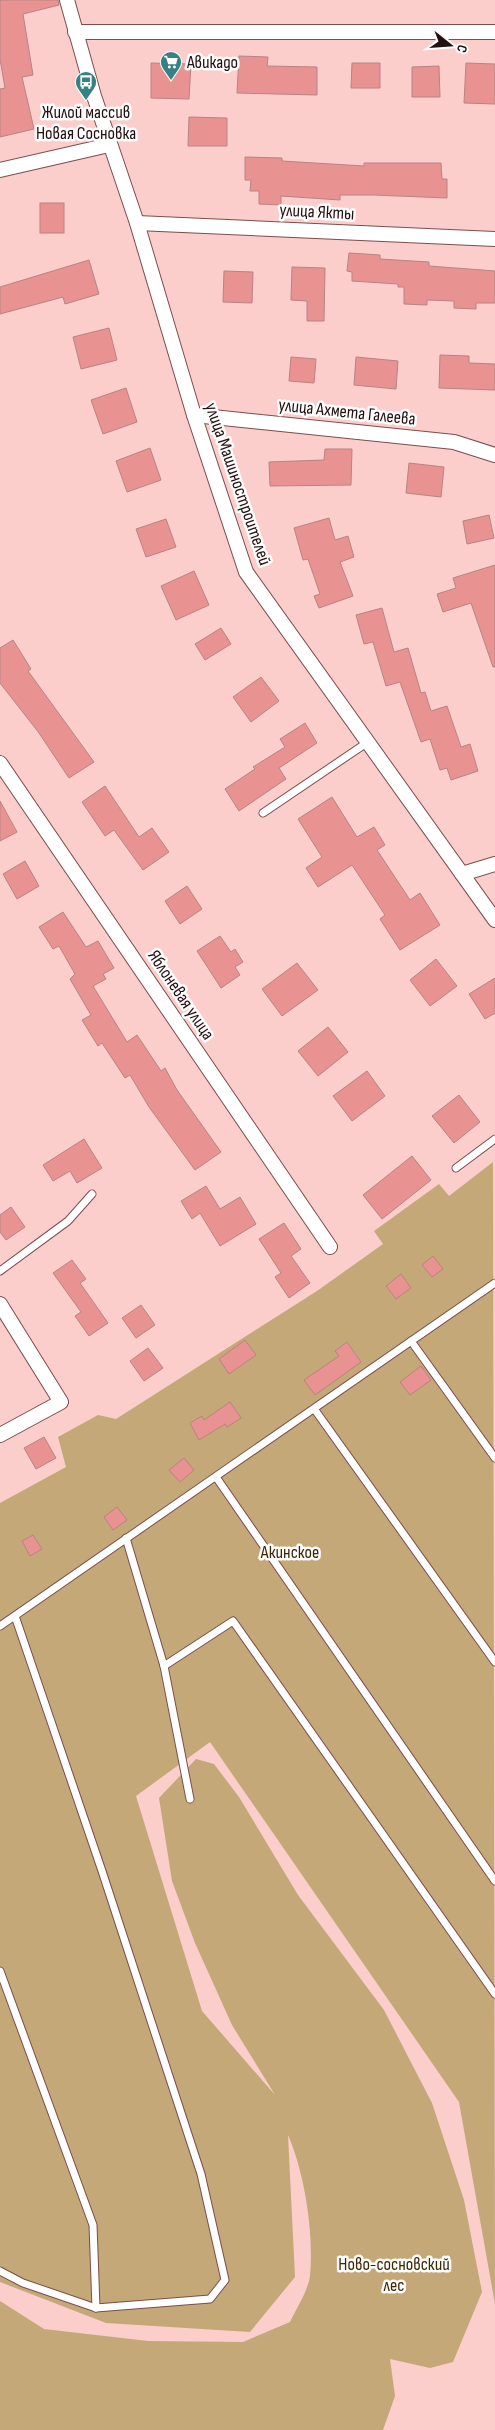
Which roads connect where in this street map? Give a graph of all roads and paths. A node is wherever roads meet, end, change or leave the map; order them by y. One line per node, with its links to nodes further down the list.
1 (67, 0): 2 (street, улица Машиностроителей)
2 (75, 32): 3 (street); 4 (street, улица Машиностроителей)
3 (495, 32)
4 (109, 145): 5 (street); 6 (street, улица Машиностроителей)
5 (0, 170)
6 (137, 223): 7 (street, улица Якты); 8 (street, улица Машиностроителей)
7 (495, 239)
8 (194, 415): 9 (street, улица Ахмета Галеева); 10 (street, улица Машиностроителей)
9 (495, 455)
10 (368, 742): 12 (lane); 14 (street, улица Машиностроителей)
11 (0, 763): 19 (street, Яблоневая улица)
12 (263, 813)
13 (495, 864): 14 (street)
14 (462, 874): 15 (street, улица Машиностроителей)
15 (495, 920)
16 (495, 1139): 17 (lane)
17 (456, 1168)
18 (92, 1194): 20 (lane)
19 (330, 1248)
20 (0, 1271)
21 (495, 1283): 23 (lane)
22 (0, 1304): 25 (street)
23 (411, 1341): 24 (lane); 26 (lane)
24 (315, 1410): 27 (lane); 31 (lane)
25 (0, 1436)
26 (495, 1458)
27 (216, 1477): 28 (lane); 34 (lane)
28 (126, 1538): 29 (lane); 32 (lane)
29 (15, 1616): 30 (lane); 38 (lane)
30 (0, 1626)
31 (495, 1662)
32 (164, 1666): 33 (lane); 36 (lane)
33 (190, 1799)
34 (495, 1881)
35 (0, 1971): 38 (lane)
36 (495, 1994)
37 (0, 2271): 38 (lane)
38 (96, 2308)

